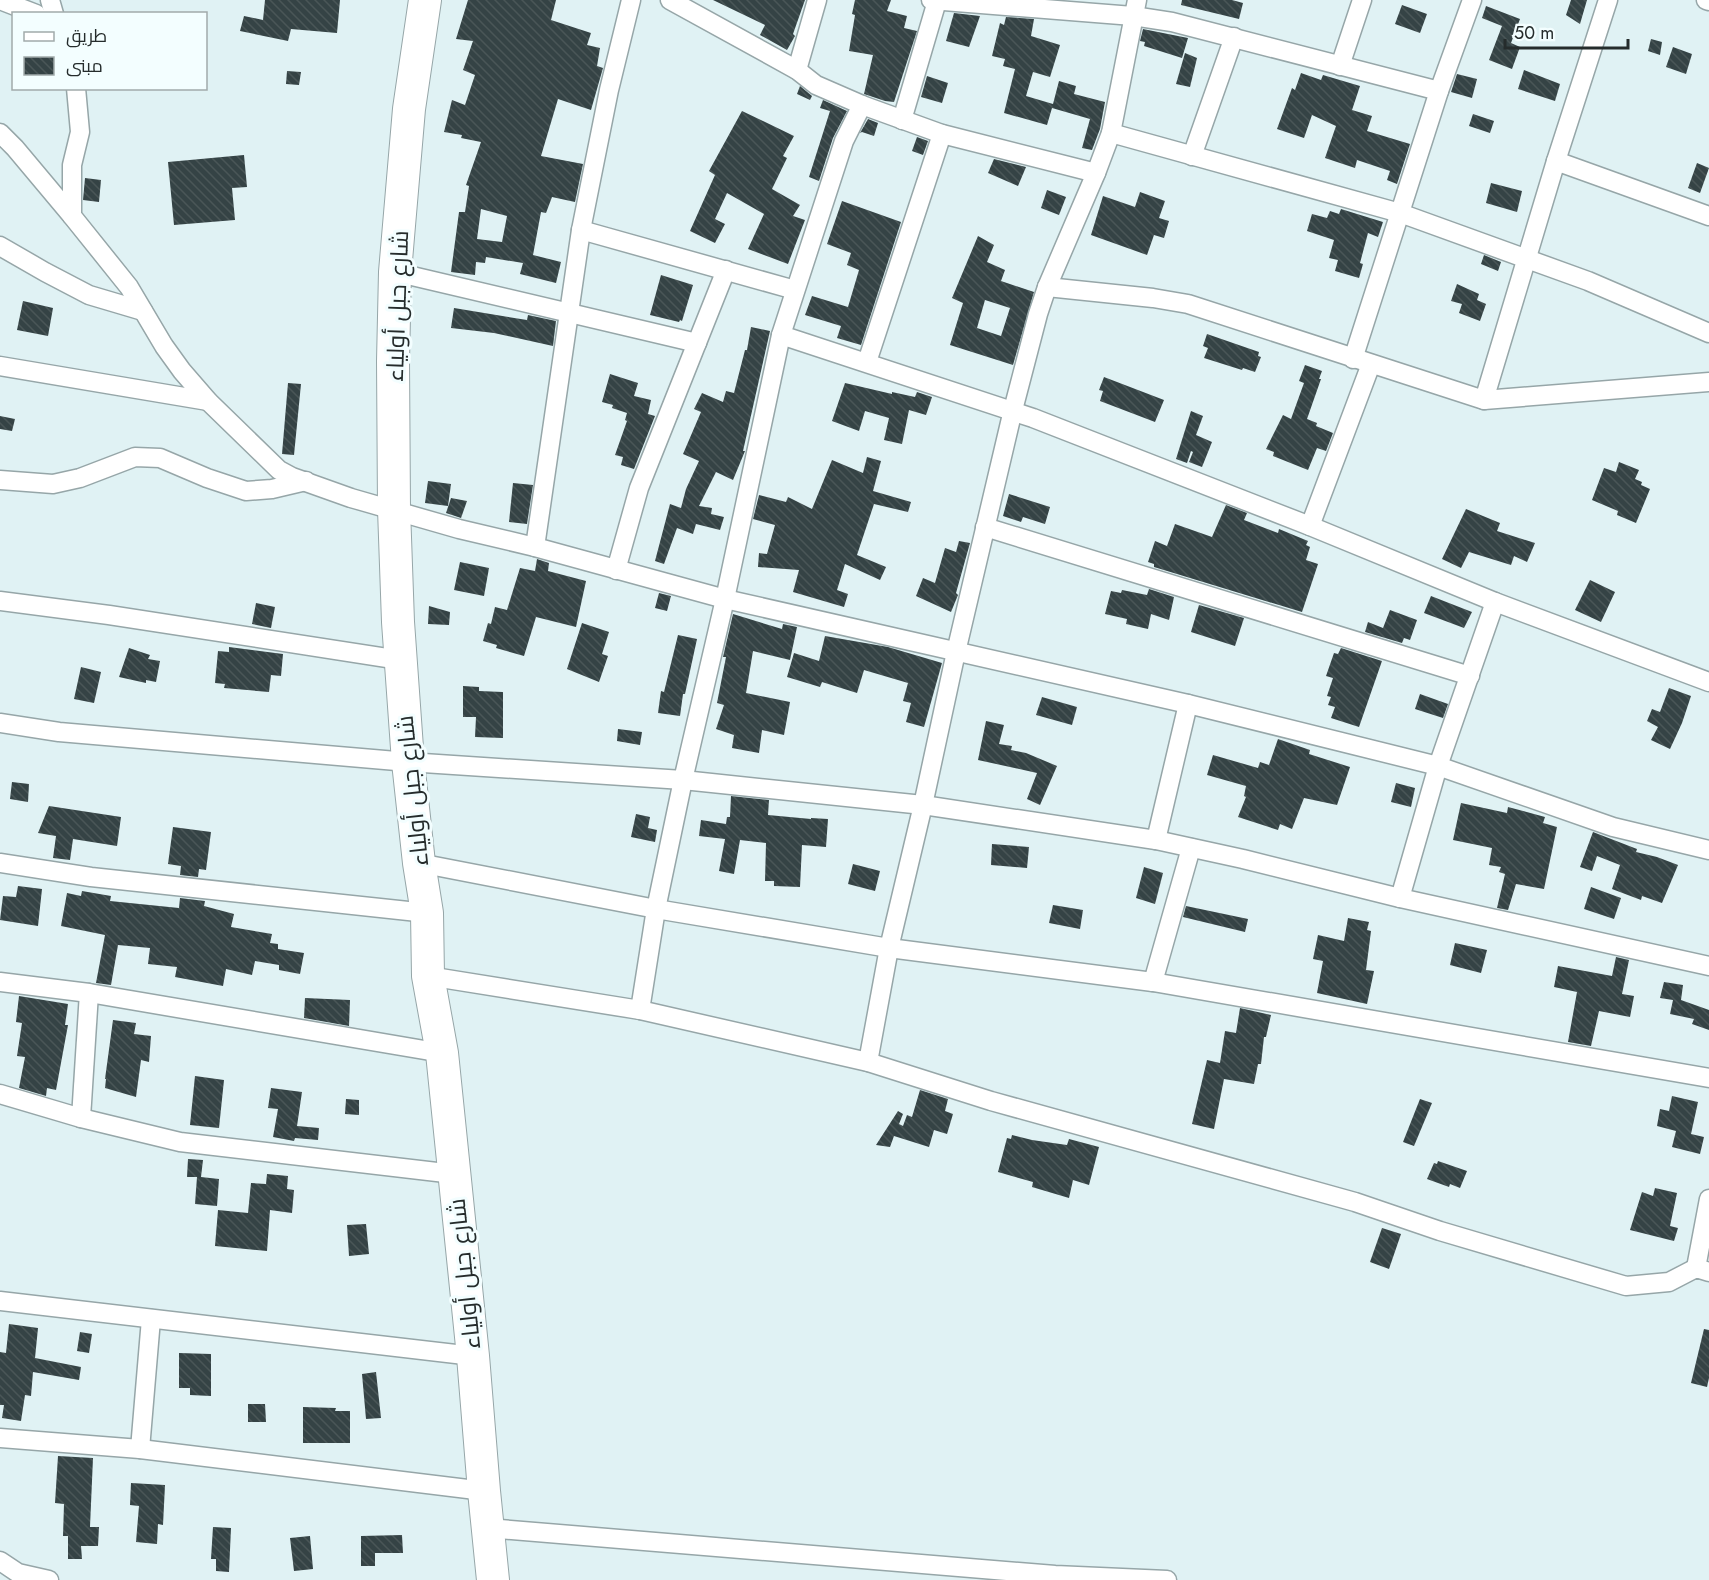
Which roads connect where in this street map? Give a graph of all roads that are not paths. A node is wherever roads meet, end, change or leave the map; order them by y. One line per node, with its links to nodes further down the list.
1 (0, 0): 12 (street)
2 (425, 0): 33 (highway, شارع جبل أولياء)
3 (631, 0): 29 (street)
4 (670, 0): 15 (street)
5 (817, 0): 15 (street)
6 (1362, 0): 14 (street)
7 (1472, 0): 17 (street)
8 (1608, 0): 24 (street)
9 (934, 1): 10 (street); 19 (street)
10 (959, 2): 11 (street)
11 (1135, 8): 13 (street); 21 (street)
12 (31, 12)
13 (1234, 37): 14 (street); 23 (street)
14 (1340, 66): 17 (street)
15 (797, 70): 18 (street)
16 (76, 90): 27 (street)
17 (1439, 91): 26 (street)
18 (862, 105): 19 (street); 35 (street)
19 (902, 120): 22 (street)
20 (0, 133): 27 (street)
21 (1110, 133): 23 (street); 25 (street)
22 (942, 134): 25 (street); 42 (street)
23 (1192, 156): 26 (street)
24 (1556, 161): 28 (street); 31 (street)
25 (1096, 173): 34 (street)
26 (1400, 213): 31 (street); 41 (street)
27 (72, 216): 36 (street)
28 (1709, 216)
29 (581, 230): 32 (street); 37 (street)
30 (0, 246): 36 (street)
31 (1527, 259): 38 (street); 45 (street)
32 (726, 270): 35 (street); 40 (street)
33 (395, 272): 37 (street); 50 (highway, شارع جبل أولياء)
34 (1047, 287): 41 (street); 47 (street)
35 (795, 290): 39 (street)
36 (143, 311): 46 (street)
37 (570, 313): 40 (street); 53 (street)
38 (1709, 333)
39 (781, 335): 42 (street); 55 (street)
40 (697, 343): 54 (street)
41 (1362, 361): 45 (street); 51 (street)
42 (867, 362): 47 (street)
43 (0, 366): 46 (street)
44 (1709, 382): 45 (street)
45 (1485, 400)
46 (208, 401): 49 (street)
47 (1013, 410): 51 (street); 52 (street)
48 (0, 480): 49 (street)
49 (306, 482): 50 (street)
50 (394, 509): 53 (street); 59 (highway, شارع جبل أولياء)
51 (1310, 526): 57 (street)
52 (985, 527): 58 (street); 60 (street)
53 (535, 547): 54 (street)
54 (616, 570): 55 (street)
55 (725, 599): 58 (street); 66 (street)
56 (0, 601): 59 (street)
57 (1495, 603): 60 (street); 61 (street)
58 (956, 652): 62 (street); 67 (street)
59 (400, 660): 64 (highway, شارع جبل أولياء)
60 (1470, 676): 65 (street)
61 (1709, 682)
62 (1188, 704): 65 (street); 68 (street)
63 (0, 723): 64 (street)
64 (408, 762): 66 (street); 71 (highway, شارع جبل أولياء)
65 (1438, 766): 70 (street); 73 (street)
66 (683, 780): 67 (street); 74 (street)
67 (923, 805): 68 (street); 76 (street)
68 (1156, 840): 69 (street)
69 (1191, 848): 73 (street); 80 (street)
70 (1709, 850)
71 (419, 862): 74 (street); 75 (highway, شارع جبل أولياء)
72 (0, 863): 75 (street)
73 (1400, 898): 77 (street)
74 (656, 909): 76 (street); 82 (street)
75 (427, 913): 78 (highway, شارع جبل أولياء)
76 (889, 948): 80 (street); 84 (street)
77 (1709, 966)
78 (428, 976): 82 (street); 83 (highway, شارع جبل أولياء)
79 (0, 982): 81 (street)
80 (1153, 982): 85 (street)
81 (89, 993): 83 (street); 87 (street)
82 (640, 1010): 84 (street)
83 (442, 1053): 88 (highway, شارع جبل أولياء)
84 (868, 1062): 90 (street)
85 (1709, 1078)
86 (0, 1094): 87 (street)
87 (81, 1118): 88 (street)
88 (454, 1174): 93 (highway, شارع جبل أولياء)
89 (1709, 1199): 90 (street)
90 (1702, 1270)
91 (0, 1300): 92 (street)
92 (151, 1319): 93 (street); 95 (street)
93 (473, 1356): 96 (highway, شارع جبل أولياء)
94 (0, 1438): 95 (street)
95 (140, 1449): 96 (street)
96 (484, 1491): 97 (highway, شارع جبل أولياء)
97 (487, 1528): 100 (highway, شارع جبل أولياء); 101 (street)
98 (0, 1561): 99 (street)
99 (49, 1580)
100 (493, 1580)
101 (1167, 1580)

